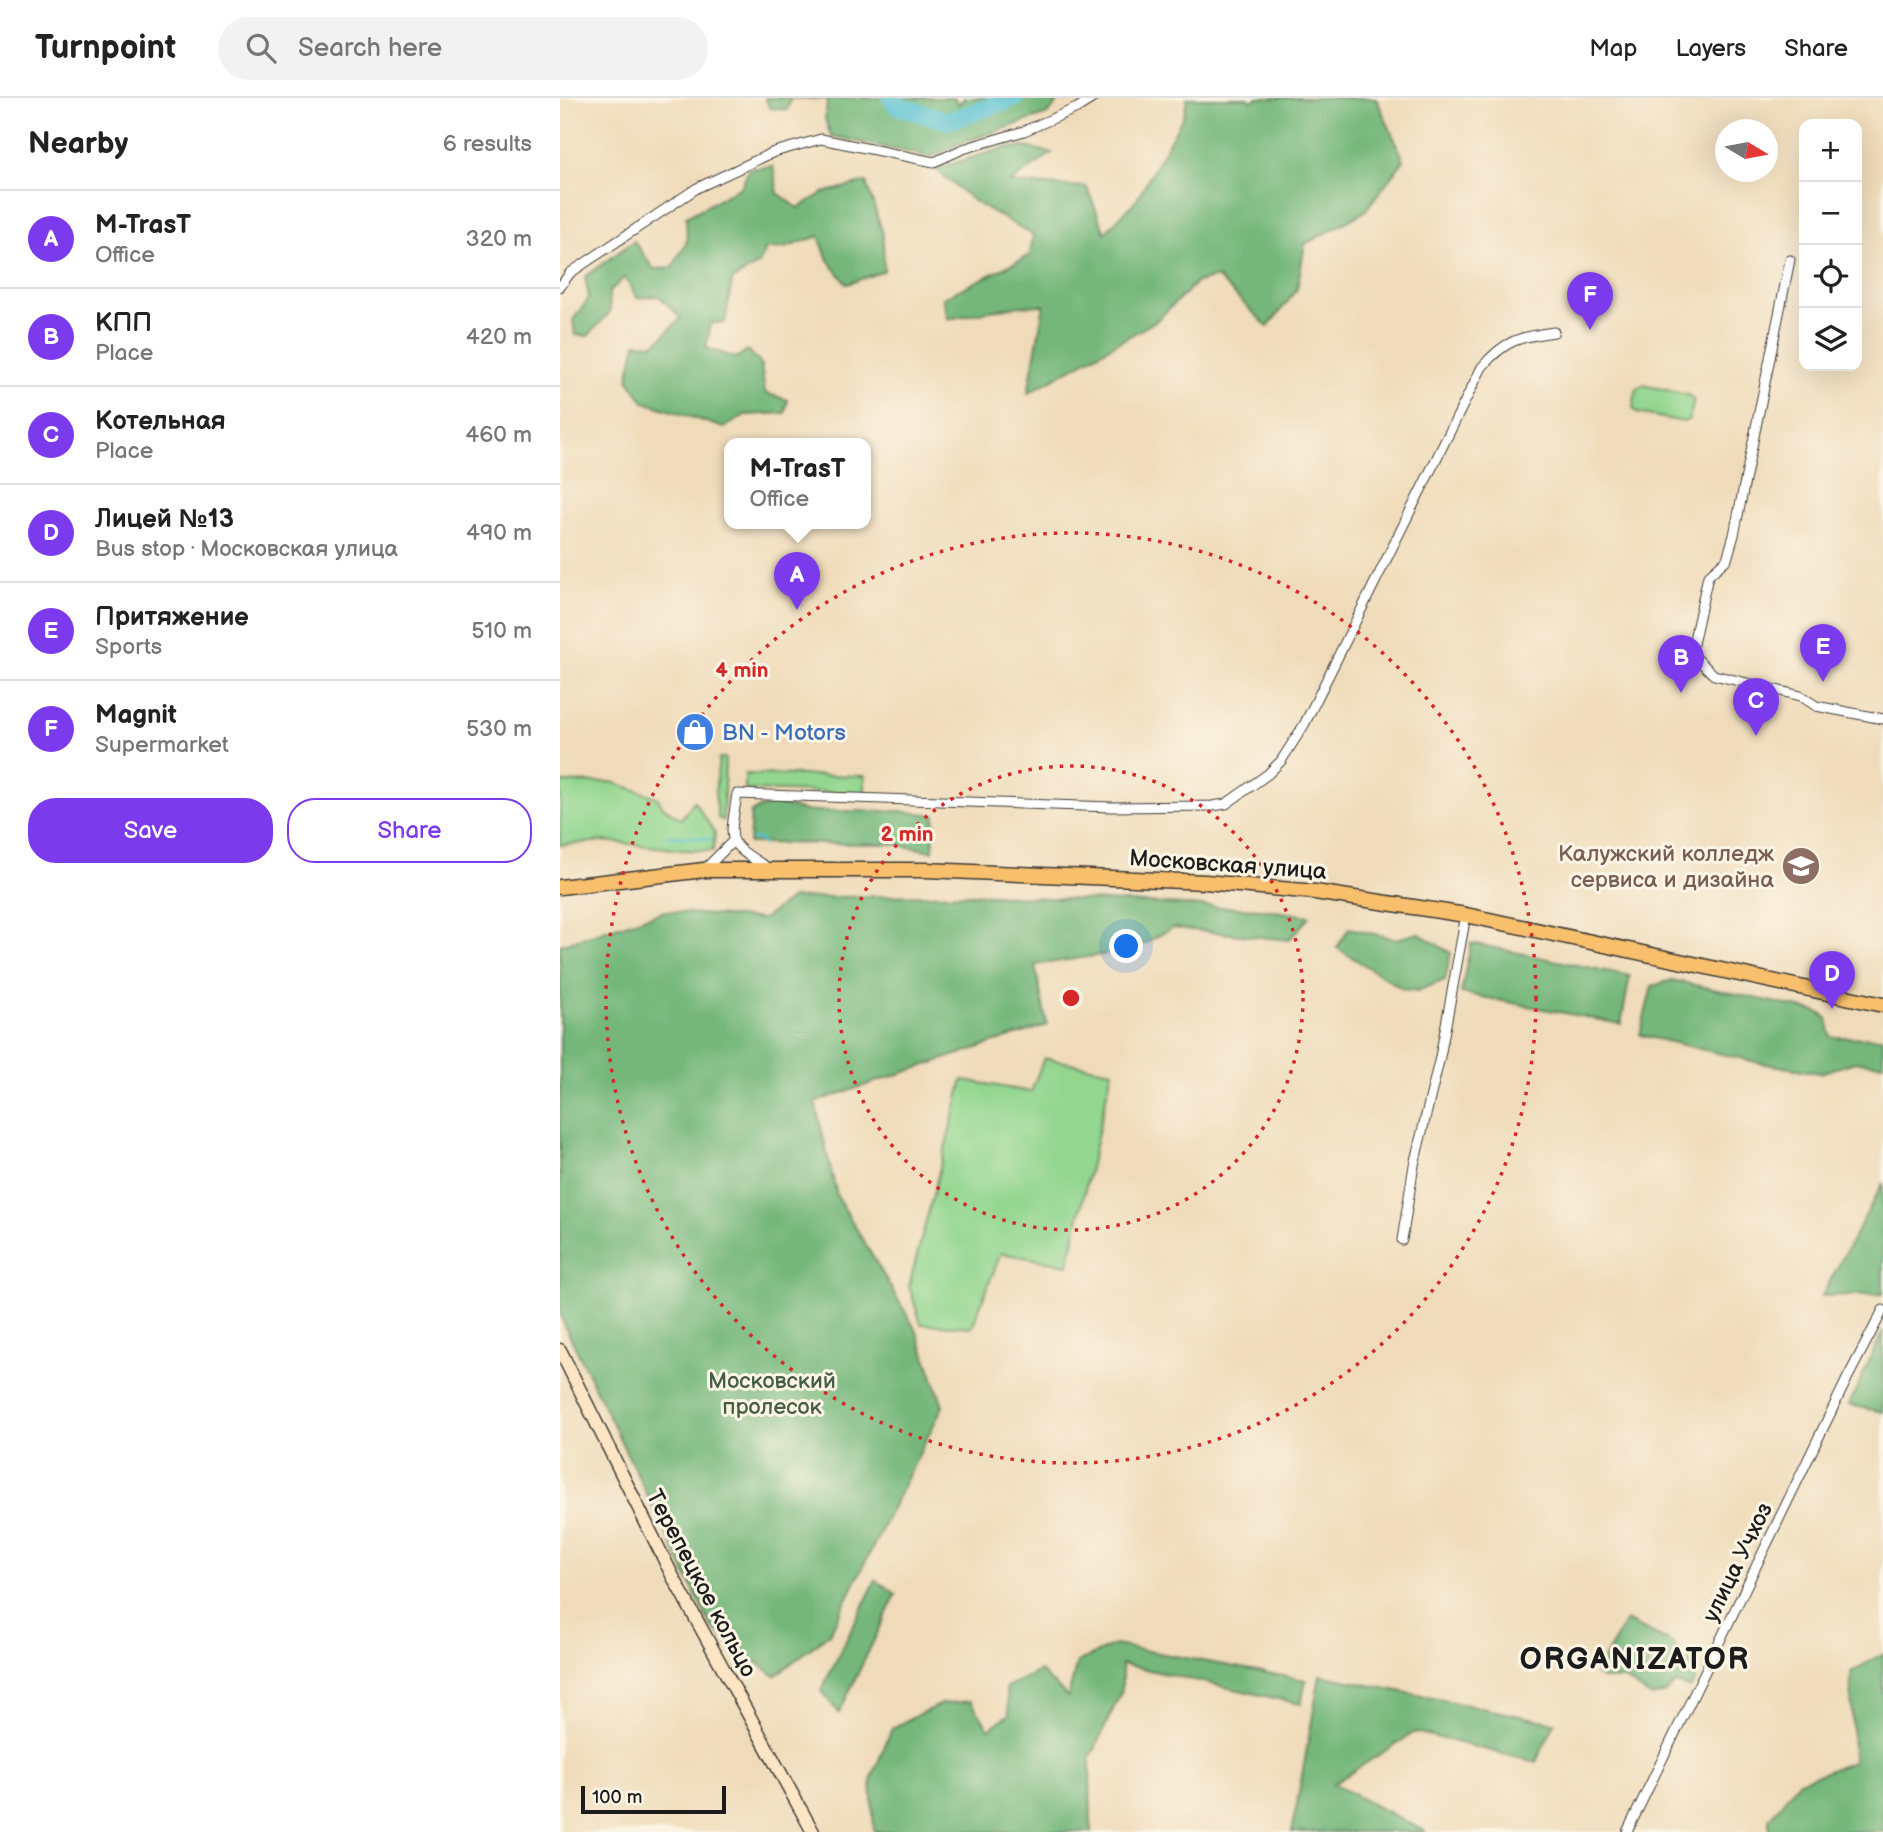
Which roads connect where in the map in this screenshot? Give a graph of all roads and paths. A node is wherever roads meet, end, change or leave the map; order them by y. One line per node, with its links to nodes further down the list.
1 (1093, 98): 3 (street)
2 (1790, 260): 5 (street)
3 (560, 287)
4 (1553, 332): 6 (street)
5 (1883, 719)
6 (732, 842): 7 (street); 8 (street)
7 (704, 870): 8 (main road, Московская улица); 9 (main road, Московская улица)
8 (770, 870): 10 (main road, Московская улица)
9 (560, 887)
10 (1466, 915): 11 (main road, Московская улица); 12 (street)
11 (1883, 1005)
12 (1402, 1240)
13 (1883, 1310): 16 (street, улица Учхоз)
14 (560, 1350): 15 (street, Терепецкое кольцо)
15 (813, 1832)
16 (1626, 1832)

